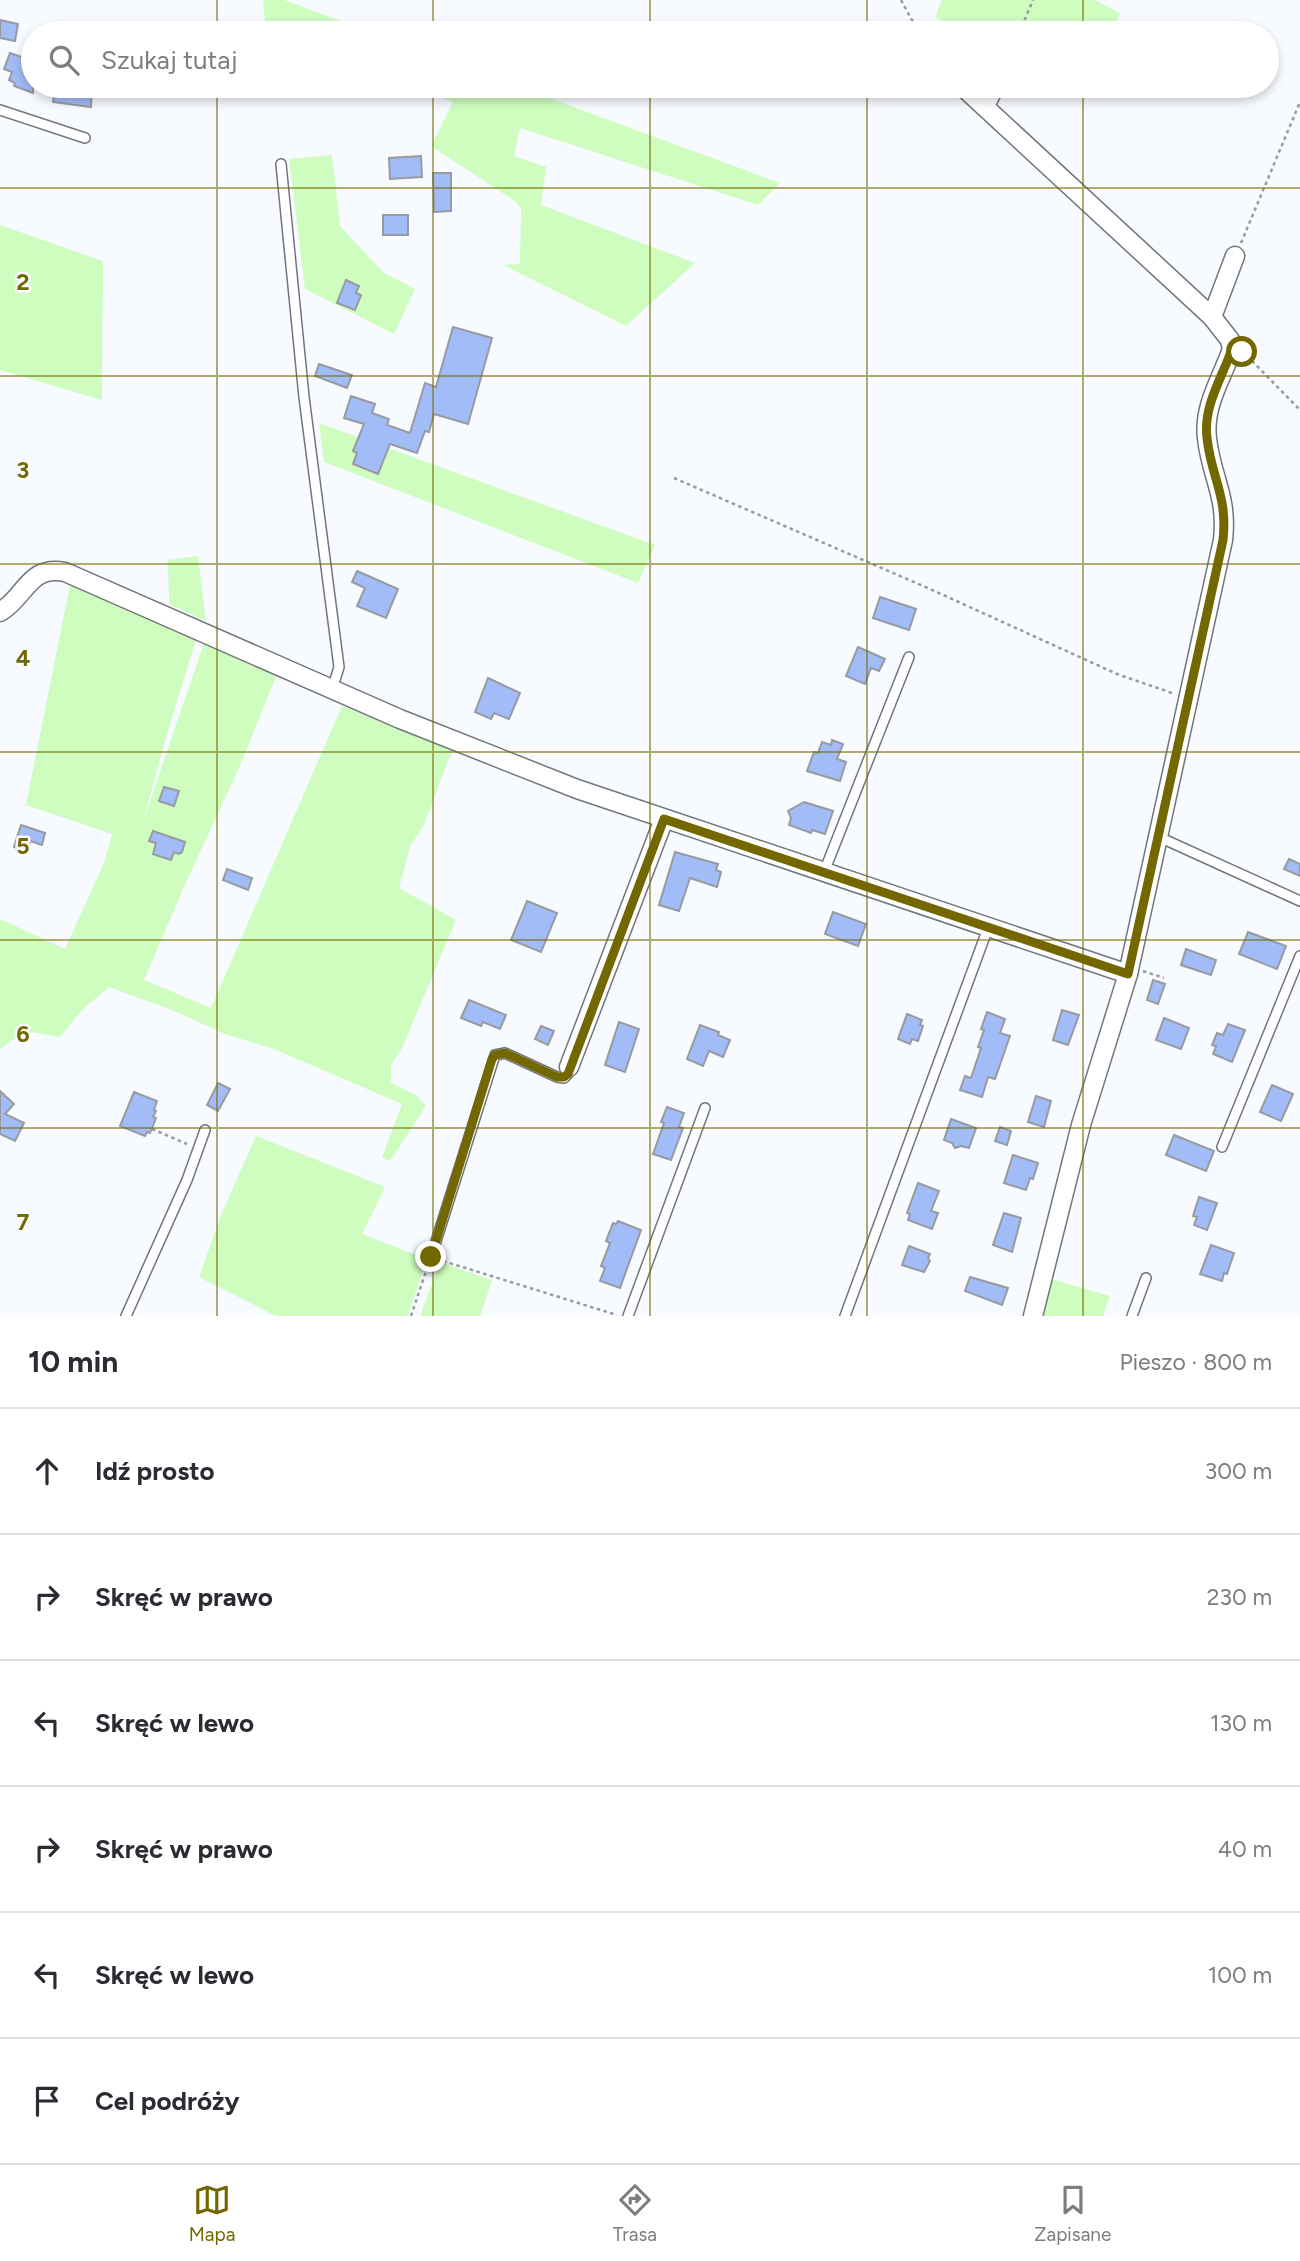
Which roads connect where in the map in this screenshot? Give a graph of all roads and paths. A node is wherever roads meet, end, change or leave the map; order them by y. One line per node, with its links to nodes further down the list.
1 (901, 0): 3 (path)
2 (1033, 0): 4 (path)
3 (912, 21)
4 (1024, 21)
5 (976, 98): 8 (street)
6 (989, 98): 8 (street)
7 (1300, 102): 12 (path)
8 (985, 106): 13 (street)
9 (0, 110): 10 (lane)
10 (85, 138)
11 (281, 164): 19 (lane)
12 (1235, 256): 13 (street)
13 (1212, 317): 14 (street)
14 (1232, 349): 15 (path); 20 (street)
15 (1300, 410)
16 (674, 478): 20 (path)
17 (0, 612): 19 (street)
18 (909, 657): 23 (lane)
19 (332, 690): 21 (street)
20 (1189, 698): 22 (street)
21 (664, 819): 23 (street); 29 (street)
22 (1159, 837): 24 (lane); 27 (street)
23 (824, 872): 25 (street)
24 (1300, 901)
25 (988, 928): 27 (street); 41 (lane)
26 (1300, 956): 33 (lane)
27 (1129, 971): 28 (path); 42 (street)
28 (1164, 978)
29 (569, 1067): 35 (lane)
30 (705, 1108): 40 (lane)
31 (152, 1129): 34 (path)
32 (205, 1130): 34 (lane)
33 (1222, 1147)
34 (199, 1149): 37 (lane)
35 (431, 1257): 38 (path); 39 (path)
36 (1146, 1278): 43 (lane)
37 (126, 1316)
38 (411, 1316)
39 (620, 1316)
40 (628, 1316)
41 (845, 1316)
42 (1034, 1316)
43 (1132, 1316)

